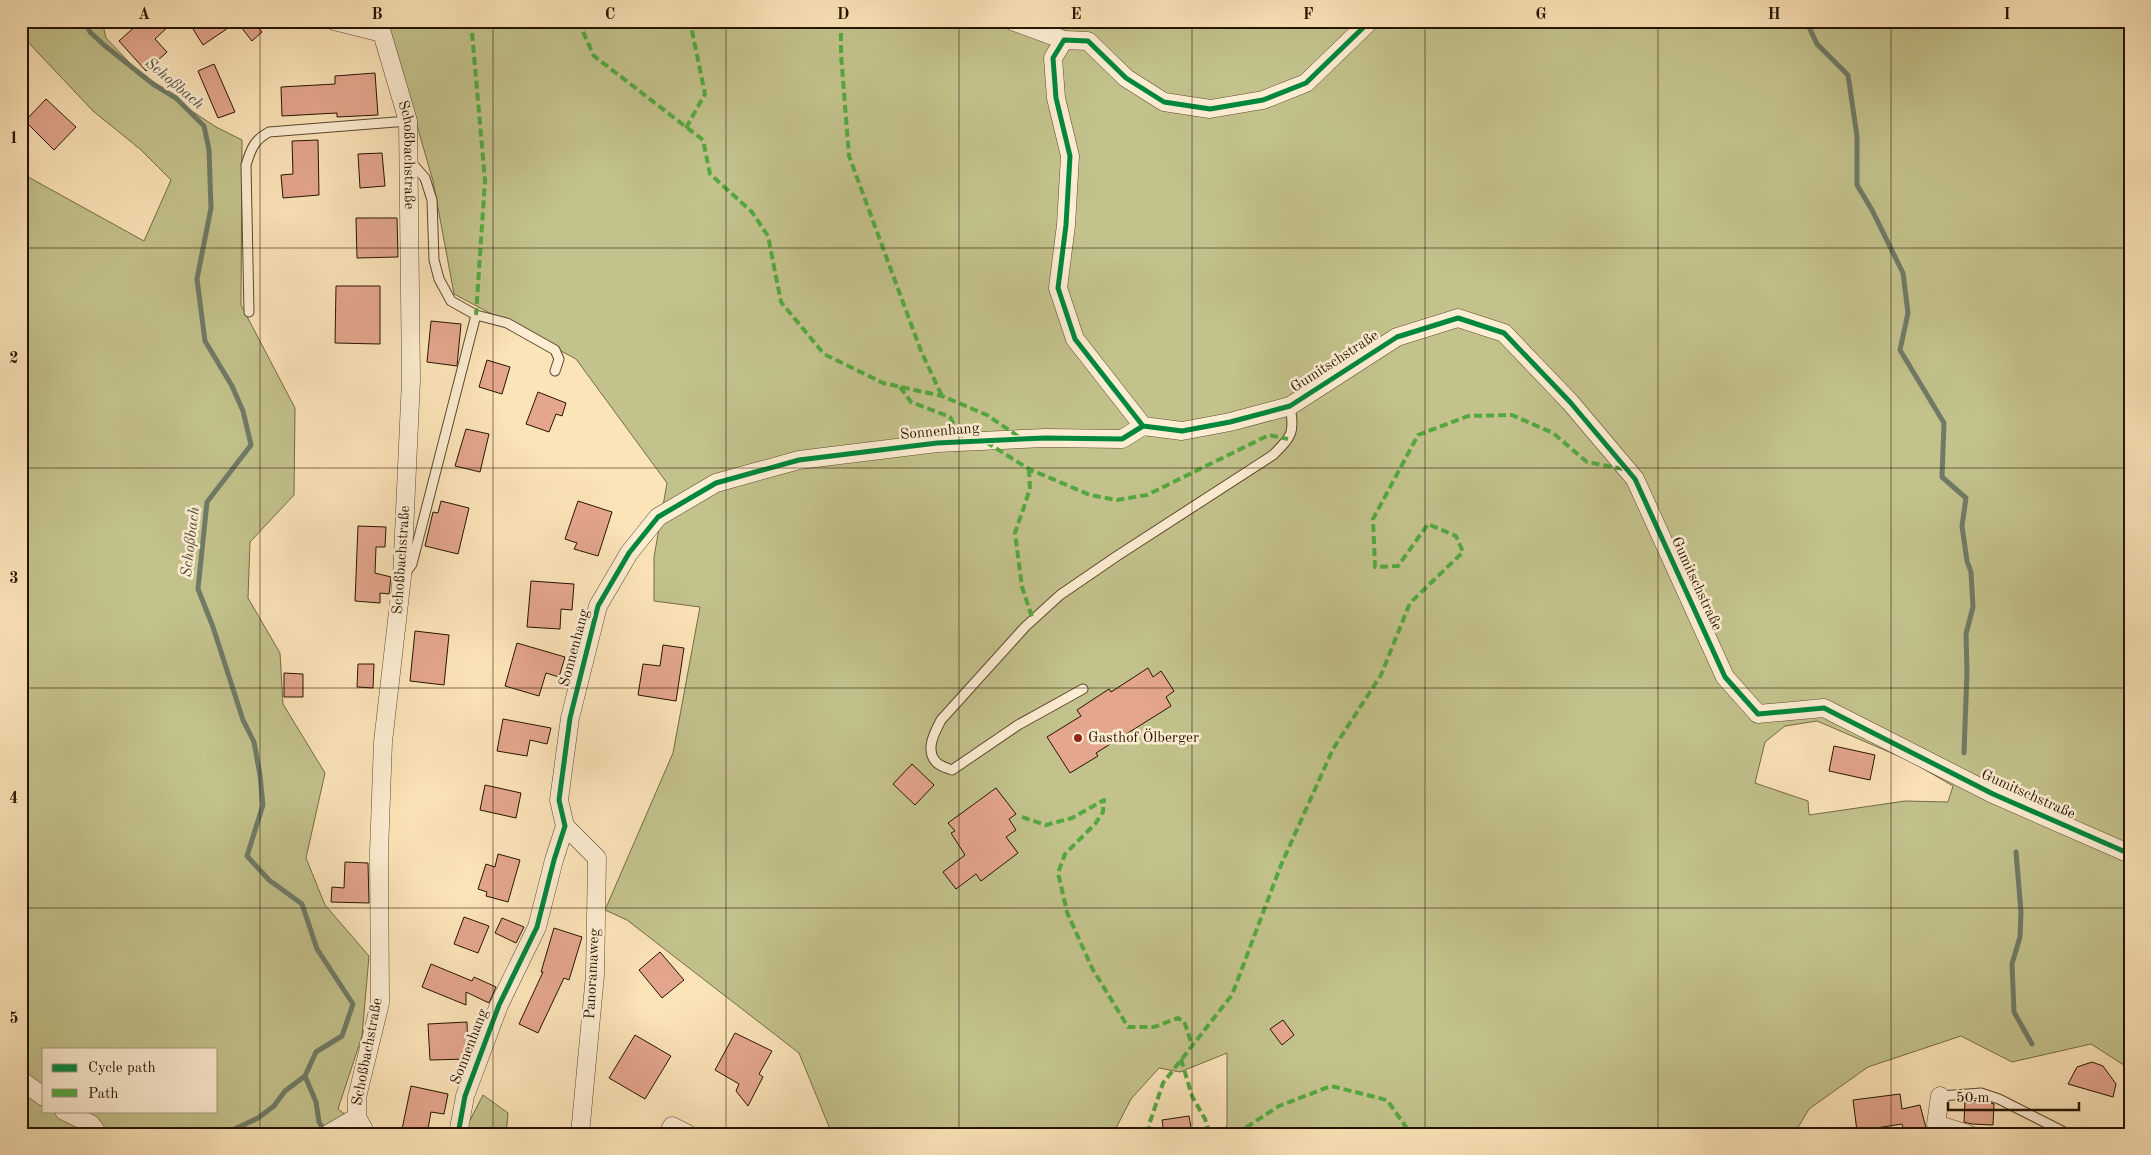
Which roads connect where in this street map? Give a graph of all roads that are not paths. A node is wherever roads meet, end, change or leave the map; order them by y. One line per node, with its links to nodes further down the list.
1 (334, 21): 4 (street, Schoßbachstraße)
2 (1012, 21): 5 (street)
3 (1370, 21): 5 (street)
4 (380, 27): 6 (street, Schoßbachstraße)
5 (1064, 40): 12 (street)
6 (408, 122): 7 (street, Schoßbachstraße); 8 (lane)
7 (409, 159): 9 (lane); 13 (street, Schoßbachstraße)
8 (250, 312)
9 (476, 315): 10 (lane); 13 (lane)
10 (555, 371)
11 (1290, 406): 12 (street, Gumitschstraße); 14 (lane); 16 (street, Gumitschstraße)
12 (1143, 426): 15 (street, Sonnenhang)
13 (402, 577): 21 (street, Schoßbachstraße)
14 (1083, 689)
15 (566, 826): 25 (street, Sonnenhang); 26 (street, Panoramaweg)
16 (2130, 854)
17 (21, 1080): 18 (street)
18 (42, 1096)
19 (1940, 1096): 29 (street); 30 (lane)
20 (66, 1112): 23 (street)
21 (357, 1117): 22 (street); 24 (street, Schoßbachstraße)
22 (333, 1131)
23 (98, 1134)
24 (366, 1134)
25 (458, 1134)
26 (580, 1134)
27 (668, 1134): 28 (street)
28 (688, 1134)
29 (1968, 1134)
30 (2068, 1134)

